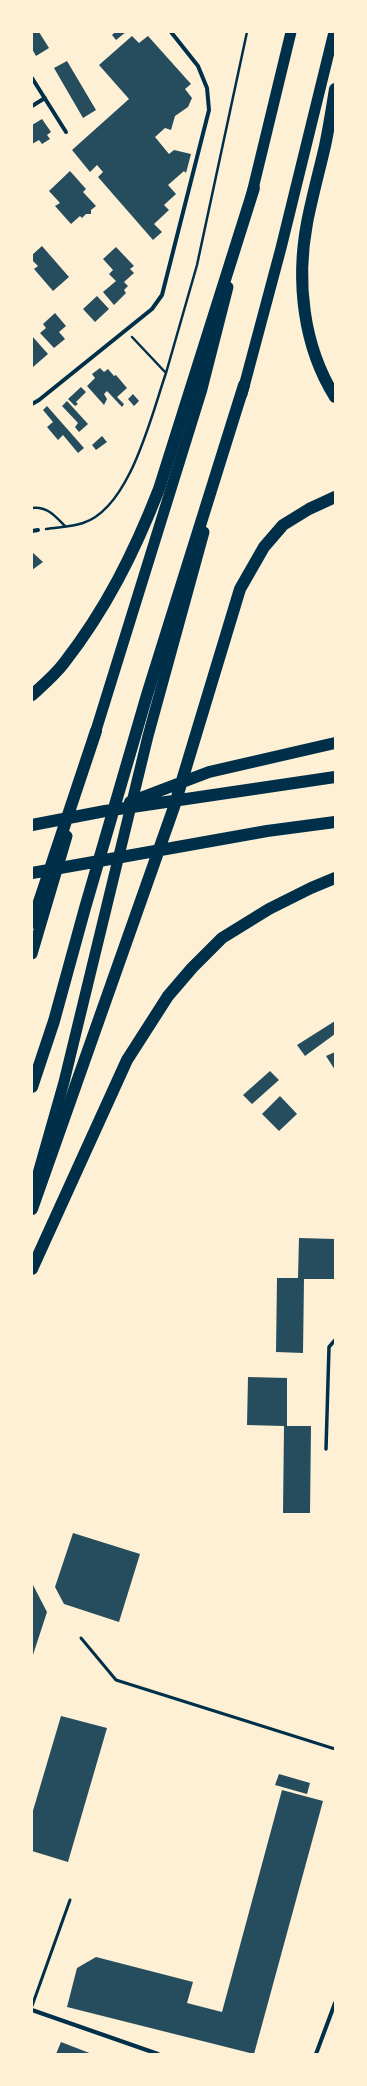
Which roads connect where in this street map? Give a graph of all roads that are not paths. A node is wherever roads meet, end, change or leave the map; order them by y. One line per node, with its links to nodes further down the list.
1 (171, 32): 12 (street)
2 (291, 32): 9 (highway)
3 (334, 32): 10 (highway)
4 (32, 78): 6 (street)
5 (335, 89): 11 (highway)
6 (45, 98): 7 (street); 8 (street)
7 (32, 106)
8 (66, 132)
9 (254, 188): 16 (highway); 17 (highway)
10 (244, 385): 27 (highway); 28 (highway)
11 (335, 397)
12 (32, 404)
13 (335, 497): 29 (highway)
14 (38, 530): 15 (street)
15 (32, 531)
16 (32, 695)
17 (96, 731): 25 (highway); 26 (highway)
18 (335, 743): 20 (highway)
19 (335, 777): 20 (highway)
20 (105, 811): 22 (highway)
21 (335, 822): 23 (highway)
22 (32, 825)
23 (32, 872)
24 (335, 878): 30 (highway)
25 (32, 924)
26 (32, 954)
27 (32, 1087)
28 (32, 1193)
29 (32, 1209)
30 (32, 1269)
31 (335, 1340): 32 (street)
32 (326, 1449)
33 (81, 1638): 34 (lane)
34 (335, 1749)
35 (70, 1900): 37 (lane)
36 (335, 2003): 40 (street)
37 (32, 2006)
38 (32, 2010): 39 (street)
39 (158, 2054)
40 (316, 2054)

